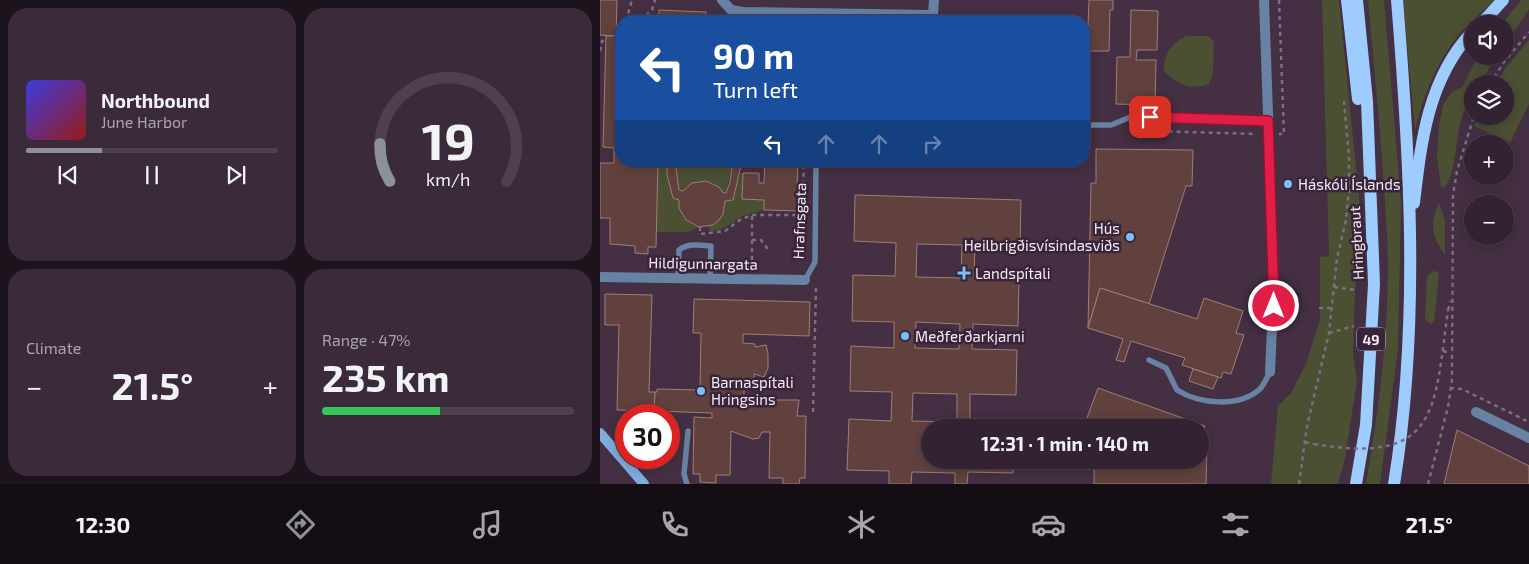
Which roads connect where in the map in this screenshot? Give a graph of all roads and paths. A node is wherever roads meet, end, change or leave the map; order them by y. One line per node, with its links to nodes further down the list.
1 (632, 0): 10 (path)
2 (655, 0): 11 (path)
3 (722, 0): 12 (street)
4 (934, 0): 13 (street)
5 (1264, 0): 22 (street)
6 (1347, 0): 28 (main road)
7 (1357, 0): 28 (main road, Hringbraut / 49)
8 (1397, 0): 32 (main road)
9 (1503, 0): 14 (main road)
10 (628, 15)
11 (647, 15)
12 (789, 15)
13 (934, 15)
14 (1489, 15)
15 (1529, 32): 19 (path)
16 (606, 41): 18 (path)
17 (1464, 42): 32 (main road)
18 (600, 52)
19 (1496, 75)
20 (1343, 92): 40 (path)
21 (1150, 117): 22 (lane); 23 (lane); 25 (path)
22 (1268, 121): 50 (street)
23 (1090, 125)
24 (1471, 125): 42 (path)
25 (1248, 134)
26 (804, 167): 29 (path)
27 (816, 167): 38 (lane, Hrafnsgata)
28 (1369, 194): 62 (main road, Hringbraut / 49)
29 (752, 215): 30 (path); 31 (path)
30 (700, 234)
31 (752, 240): 33 (path); 34 (path)
32 (1410, 240): 63 (main road)
33 (768, 249)
34 (752, 268)
35 (600, 277): 36 (street, Hildigunnargata)
36 (678, 278): 37 (street, Hildigunnargata); 37 (lane)
37 (710, 278): 38 (street, Hildigunnargata)
38 (805, 280)
39 (816, 283): 52 (path)
40 (1334, 288): 41 (path); 44 (path)
41 (1355, 290)
42 (1452, 297): 47 (path, bridge); 48 (path)
43 (1319, 308): 44 (path)
44 (1331, 308): 46 (path)
45 (1354, 326): 46 (path)
46 (1329, 333): 58 (path)
47 (1442, 352): 48 (path); 58 (path, bridge)
48 (1452, 353): 51 (path)
49 (1149, 360): 50 (lane)
50 (1270, 372)
51 (1450, 388): 54 (path); 64 (path)
52 (813, 412)
53 (1476, 412): 57 (street)
54 (1529, 422)
55 (688, 431): 60 (lane)
56 (600, 433): 59 (street)
57 (1529, 438)
58 (1305, 442): 61 (path)
59 (644, 484)
60 (687, 484)
61 (1299, 484)
62 (1356, 484)
63 (1394, 484)
64 (1428, 484)

